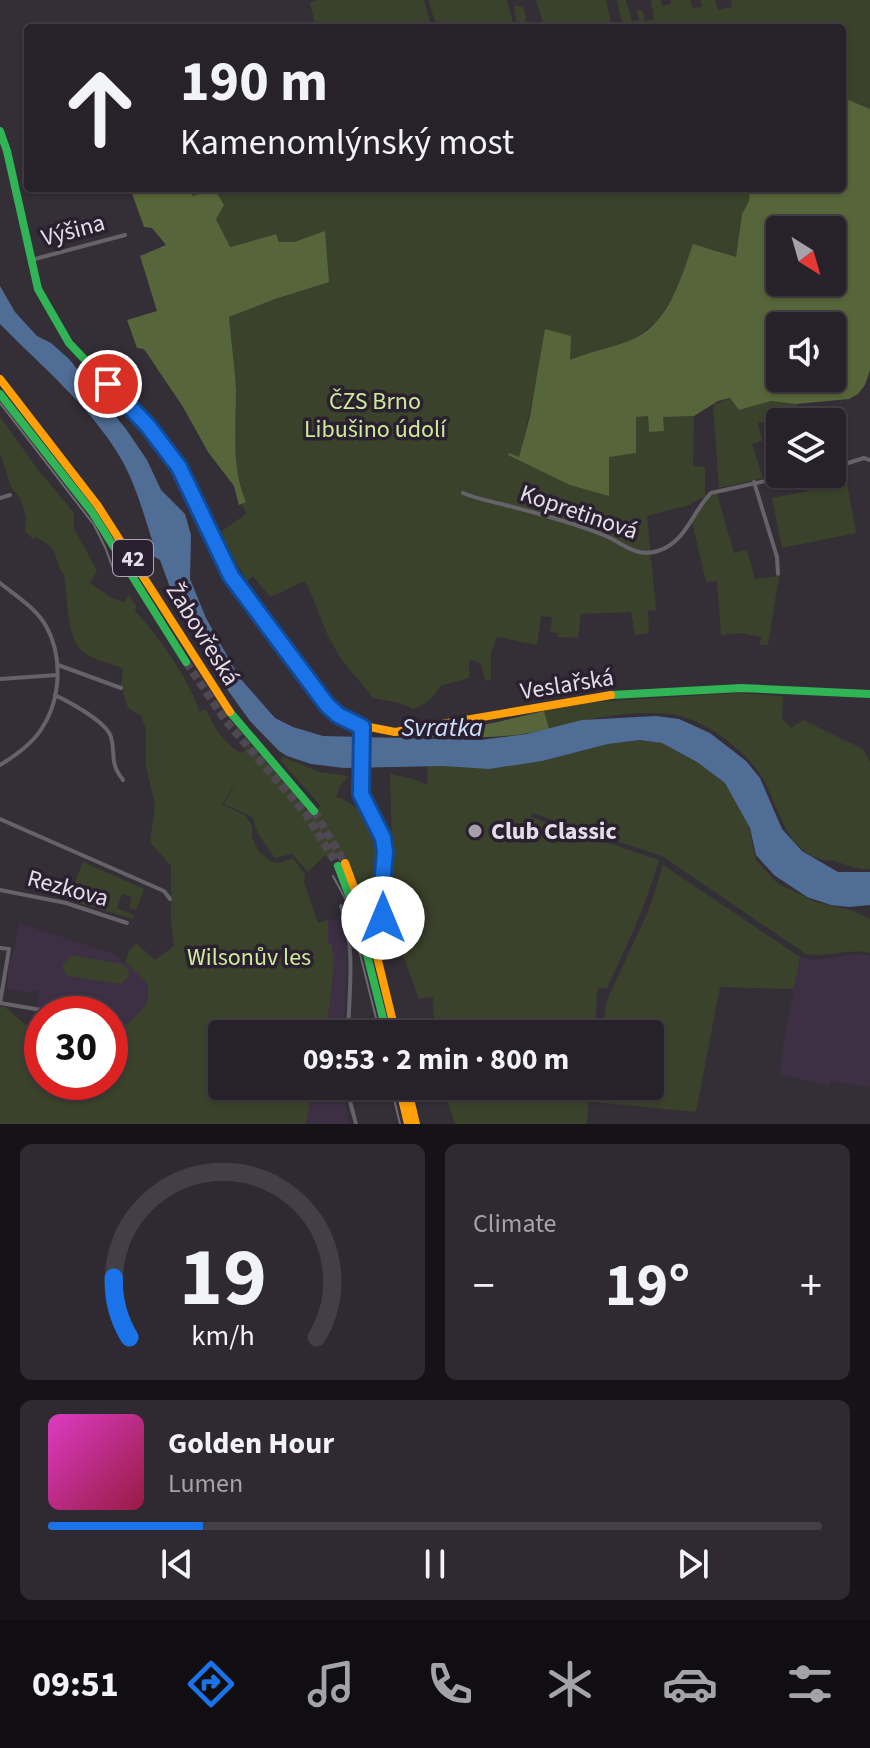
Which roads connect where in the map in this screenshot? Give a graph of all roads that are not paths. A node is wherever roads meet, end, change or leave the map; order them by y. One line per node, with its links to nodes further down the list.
1 (0, 131): 3 (main road, Veslařská)
2 (125, 235): 3 (street, Výšina)
3 (31, 260): 22 (main road, Veslařská)
4 (0, 379): 25 (main road, Žabovřeská / 42)
5 (0, 394): 15 (main road, Žabovřeská / 42)
6 (870, 460): 7 (street)
7 (846, 464)
8 (766, 480): 9 (street, Kopretinová)
9 (754, 482): 10 (street, Kopretinová); 13 (street)
10 (463, 493)
11 (10, 495): 12 (street)
12 (0, 498)
13 (778, 574)
14 (0, 583): 16 (street)
15 (186, 662)
16 (58, 665): 17 (street); 19 (street)
17 (58, 675): 18 (street); 21 (street)
18 (0, 679)
19 (121, 688)
20 (870, 694): 22 (main road, Veslařská)
21 (55, 695): 23 (street); 24 (street)
22 (362, 731): 30 (street)
23 (0, 765)
24 (123, 780)
25 (314, 811)
26 (0, 819): 28 (street)
27 (0, 890): 31 (street, Rezkova)
28 (170, 899)
29 (341, 906): 35 (street)
30 (383, 918)
31 (127, 923)
32 (0, 948): 33 (street)
33 (0, 1003): 34 (street)
34 (24, 1007)
35 (348, 1020)
36 (384, 1020): 37 (main road)
37 (393, 1020)
38 (350, 1100): 41 (street)
39 (402, 1100): 42 (main road)
40 (410, 1100): 43 (main road)
41 (356, 1124)
42 (408, 1124)
43 (416, 1124)

